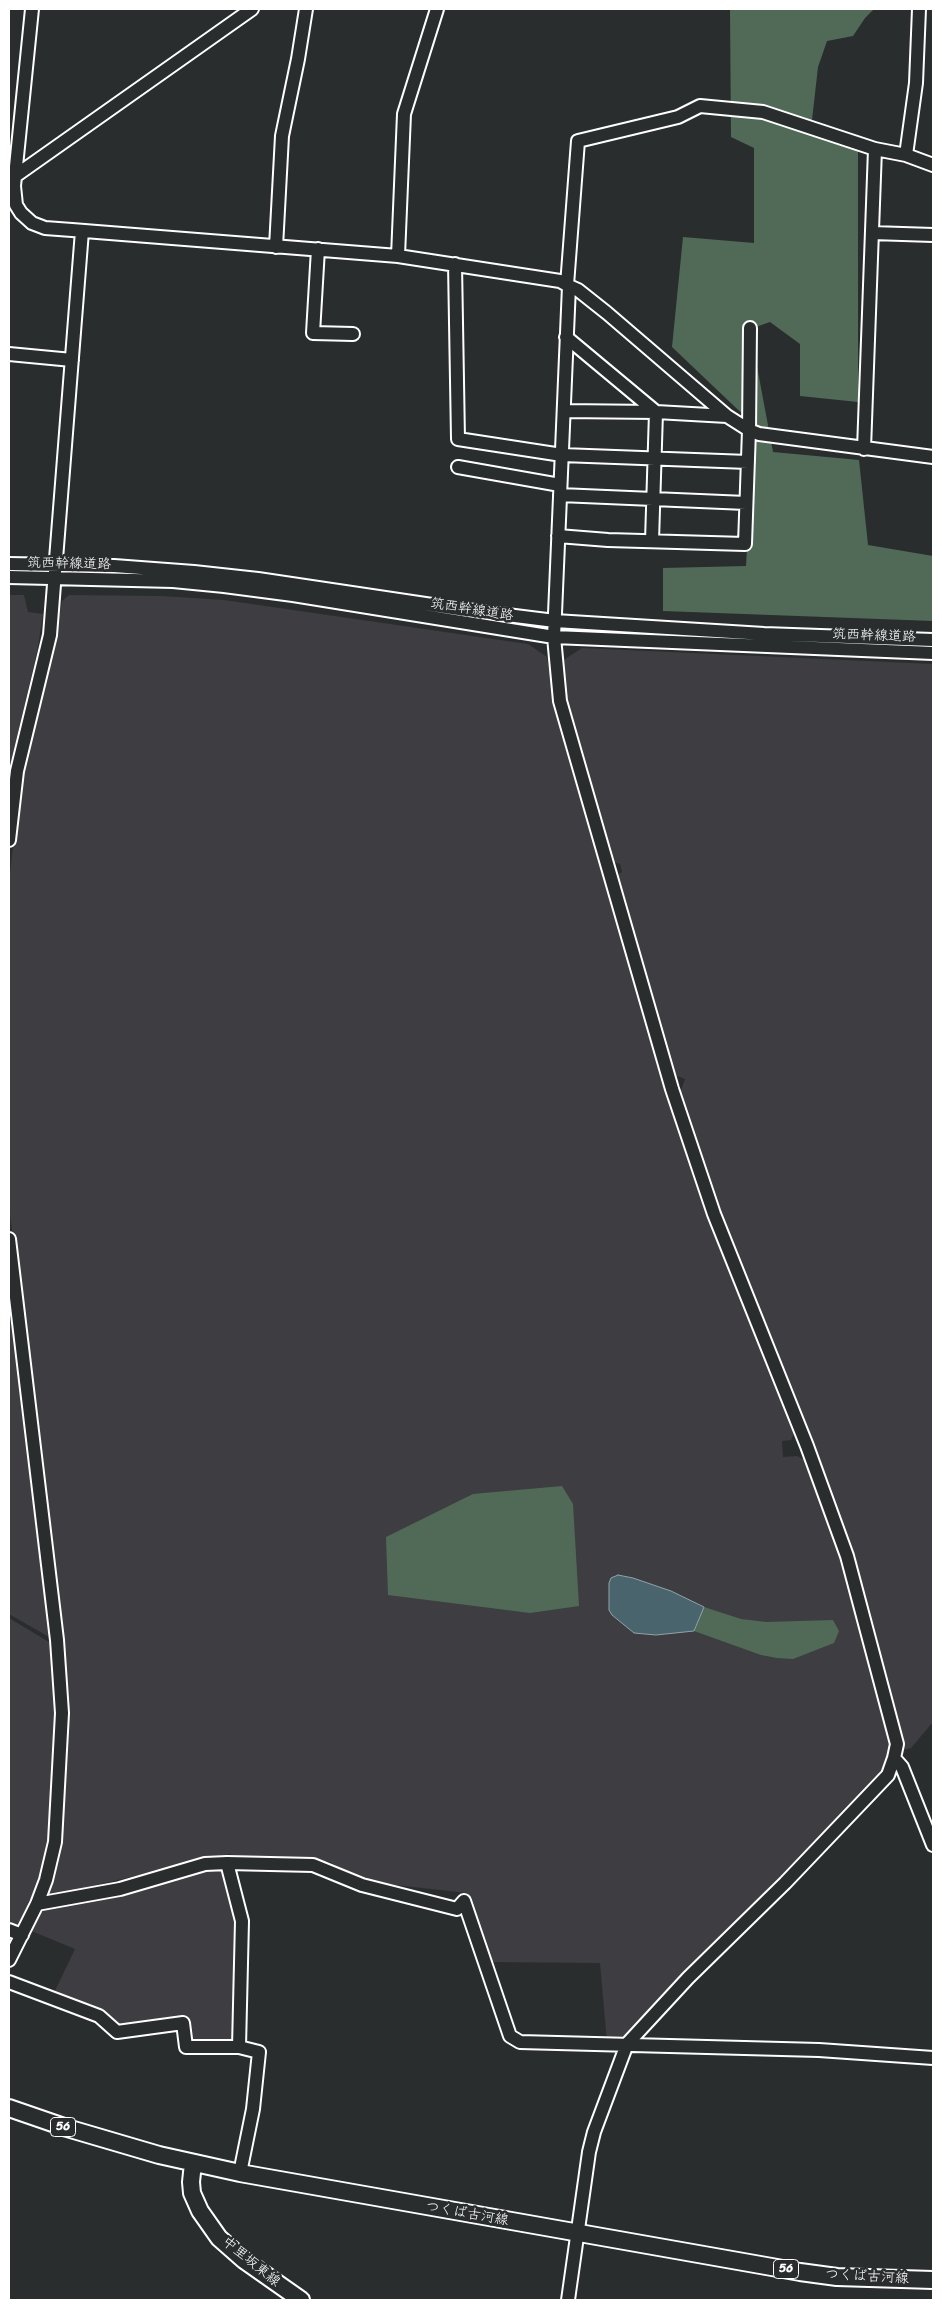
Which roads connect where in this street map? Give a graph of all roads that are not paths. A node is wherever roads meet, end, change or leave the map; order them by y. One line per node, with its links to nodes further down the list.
1 (32, 9): 9 (street)
2 (252, 9): 9 (street)
3 (306, 9): 13 (street)
4 (436, 9): 15 (street)
5 (919, 9): 7 (street)
6 (875, 149): 7 (street); 11 (street); 17 (street)
7 (906, 155): 8 (street)
8 (933, 165)
9 (12, 178): 10 (street)
10 (82, 231): 13 (street); 22 (street)
11 (872, 233): 12 (street); 27 (street)
12 (933, 235)
13 (276, 246): 14 (street)
14 (318, 250): 15 (street); 19 (street)
15 (398, 256): 16 (street)
16 (455, 264): 17 (street); 28 (street)
17 (568, 285): 20 (street); 25 (street)
18 (750, 328): 26 (street)
19 (353, 334)
20 (566, 337): 23 (street); 24 (street)
21 (9, 354): 22 (street)
22 (72, 360): 39 (street)
23 (564, 410): 24 (street); 28 (street)
24 (656, 412): 25 (street); 29 (street)
25 (726, 416): 26 (street)
26 (750, 430): 27 (street); 31 (street)
27 (864, 449): 30 (street)
28 (562, 455): 29 (street); 33 (street)
29 (656, 457): 31 (street); 34 (street)
30 (933, 457)
31 (748, 462): 35 (street)
32 (458, 467): 33 (street)
33 (560, 490): 34 (street); 36 (street)
34 (653, 498): 35 (street); 37 (street)
35 (746, 503): 37 (street)
36 (558, 536): 37 (street); 42 (street)
37 (652, 541)
38 (9, 564): 39 (street, 筑西幹線道路)
39 (56, 565): 41 (street); 42 (street, 筑西幹線道路)
40 (9, 577): 41 (street, 筑西幹線道路)
41 (55, 578): 43 (street, 筑西幹線道路); 46 (street)
42 (555, 621): 43 (street); 44 (street, 筑西幹線道路)
43 (554, 637): 45 (street, 筑西幹線道路); 48 (street)
44 (933, 640)
45 (933, 653)
46 (9, 840)
47 (9, 1239): 51 (street)
48 (894, 1758): 49 (street); 56 (street)
49 (933, 1845)
50 (227, 1863): 51 (street); 56 (street); 57 (street)
51 (37, 1904): 53 (street)
52 (9, 1930): 53 (street)
53 (22, 1935): 54 (street)
54 (9, 1960)
55 (9, 1982): 57 (street)
56 (627, 2044): 58 (street); 62 (street)
57 (240, 2047): 61 (street)
58 (933, 2058)
59 (9, 2108): 60 (main road, つくば古河線 / 56)
60 (193, 2164): 61 (main road, つくば古河線 / 56); 64 (main road, 中里坂東線)
61 (240, 2173): 62 (main road, つくば古河線 / 56)
62 (578, 2234): 63 (main road, つくば古河線 / 56); 65 (street)
63 (933, 2280)
64 (301, 2300)
65 (568, 2300)

